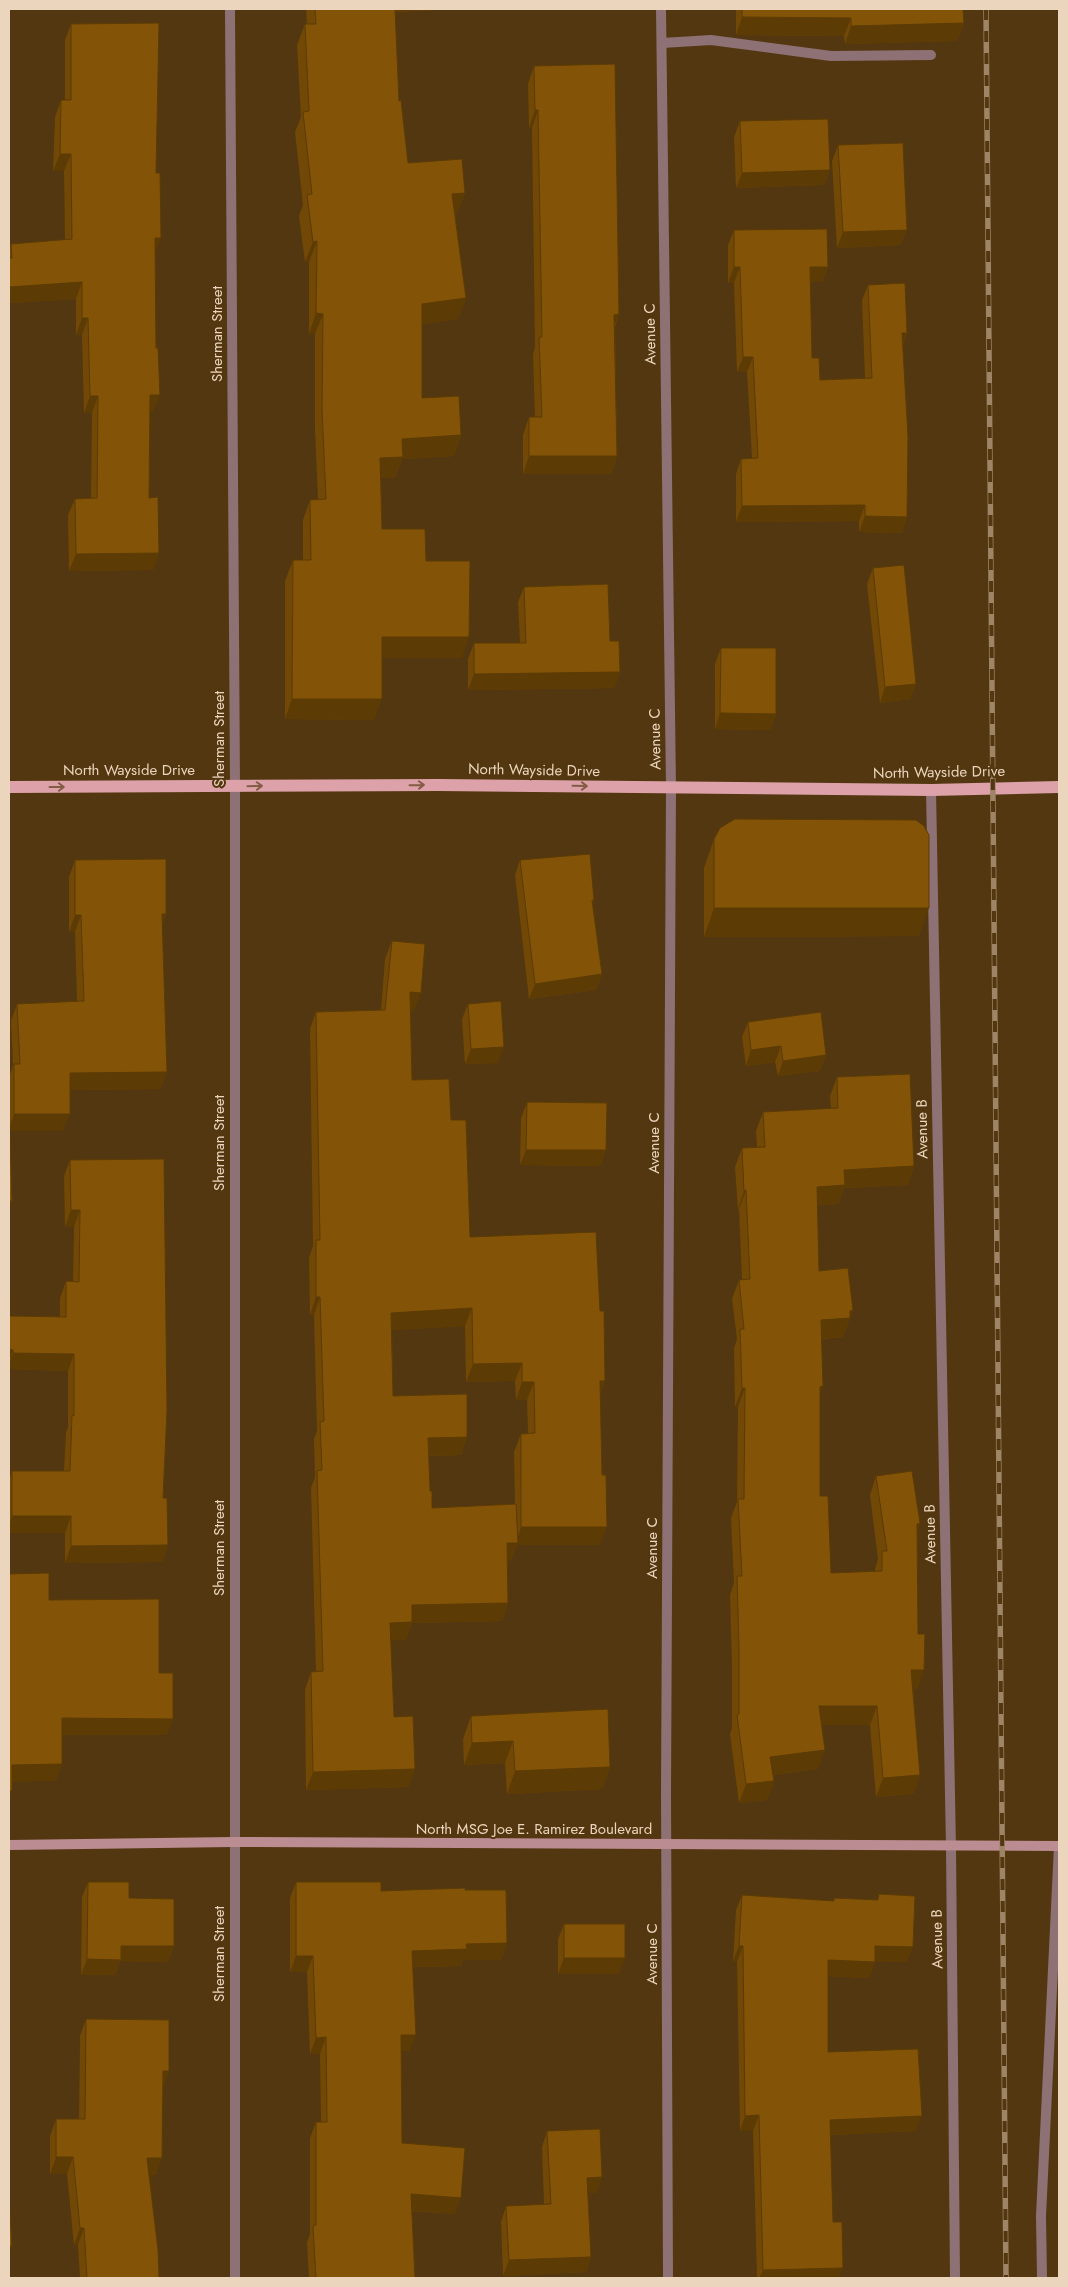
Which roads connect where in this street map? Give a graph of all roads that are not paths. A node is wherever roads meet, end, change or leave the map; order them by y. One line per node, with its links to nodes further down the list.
1 (230, 9): 5 (street, Sherman Street)
2 (661, 9): 3 (street, Avenue C)
3 (662, 43): 4 (street); 8 (street, Avenue C)
4 (931, 55)
5 (235, 786): 6 (main road, North Wayside Drive, one-way to 5); 8 (main road, North Wayside Drive, one-way to 8); 10 (street, Sherman Street)
6 (9, 787)
7 (1059, 787): 9 (main road, North Wayside Drive)
8 (671, 788): 9 (main road, North Wayside Drive); 12 (street, Avenue C)
9 (931, 790): 13 (street, Avenue B)
10 (234, 1842): 11 (street, North MSG Joe E. Ramirez Boulevard); 12 (street, North MSG Joe E. Ramirez Boulevard); 15 (street, Sherman Street)
11 (9, 1845)
12 (666, 1845): 13 (street, North MSG Joe E. Ramirez Boulevard); 16 (street, Avenue C)
13 (951, 1846): 14 (street, North MSG Joe E. Ramirez Boulevard); 17 (street, Avenue B)
14 (1059, 1846): 18 (street)
15 (235, 2278)
16 (668, 2278)
17 (955, 2278)
18 (1042, 2278)

